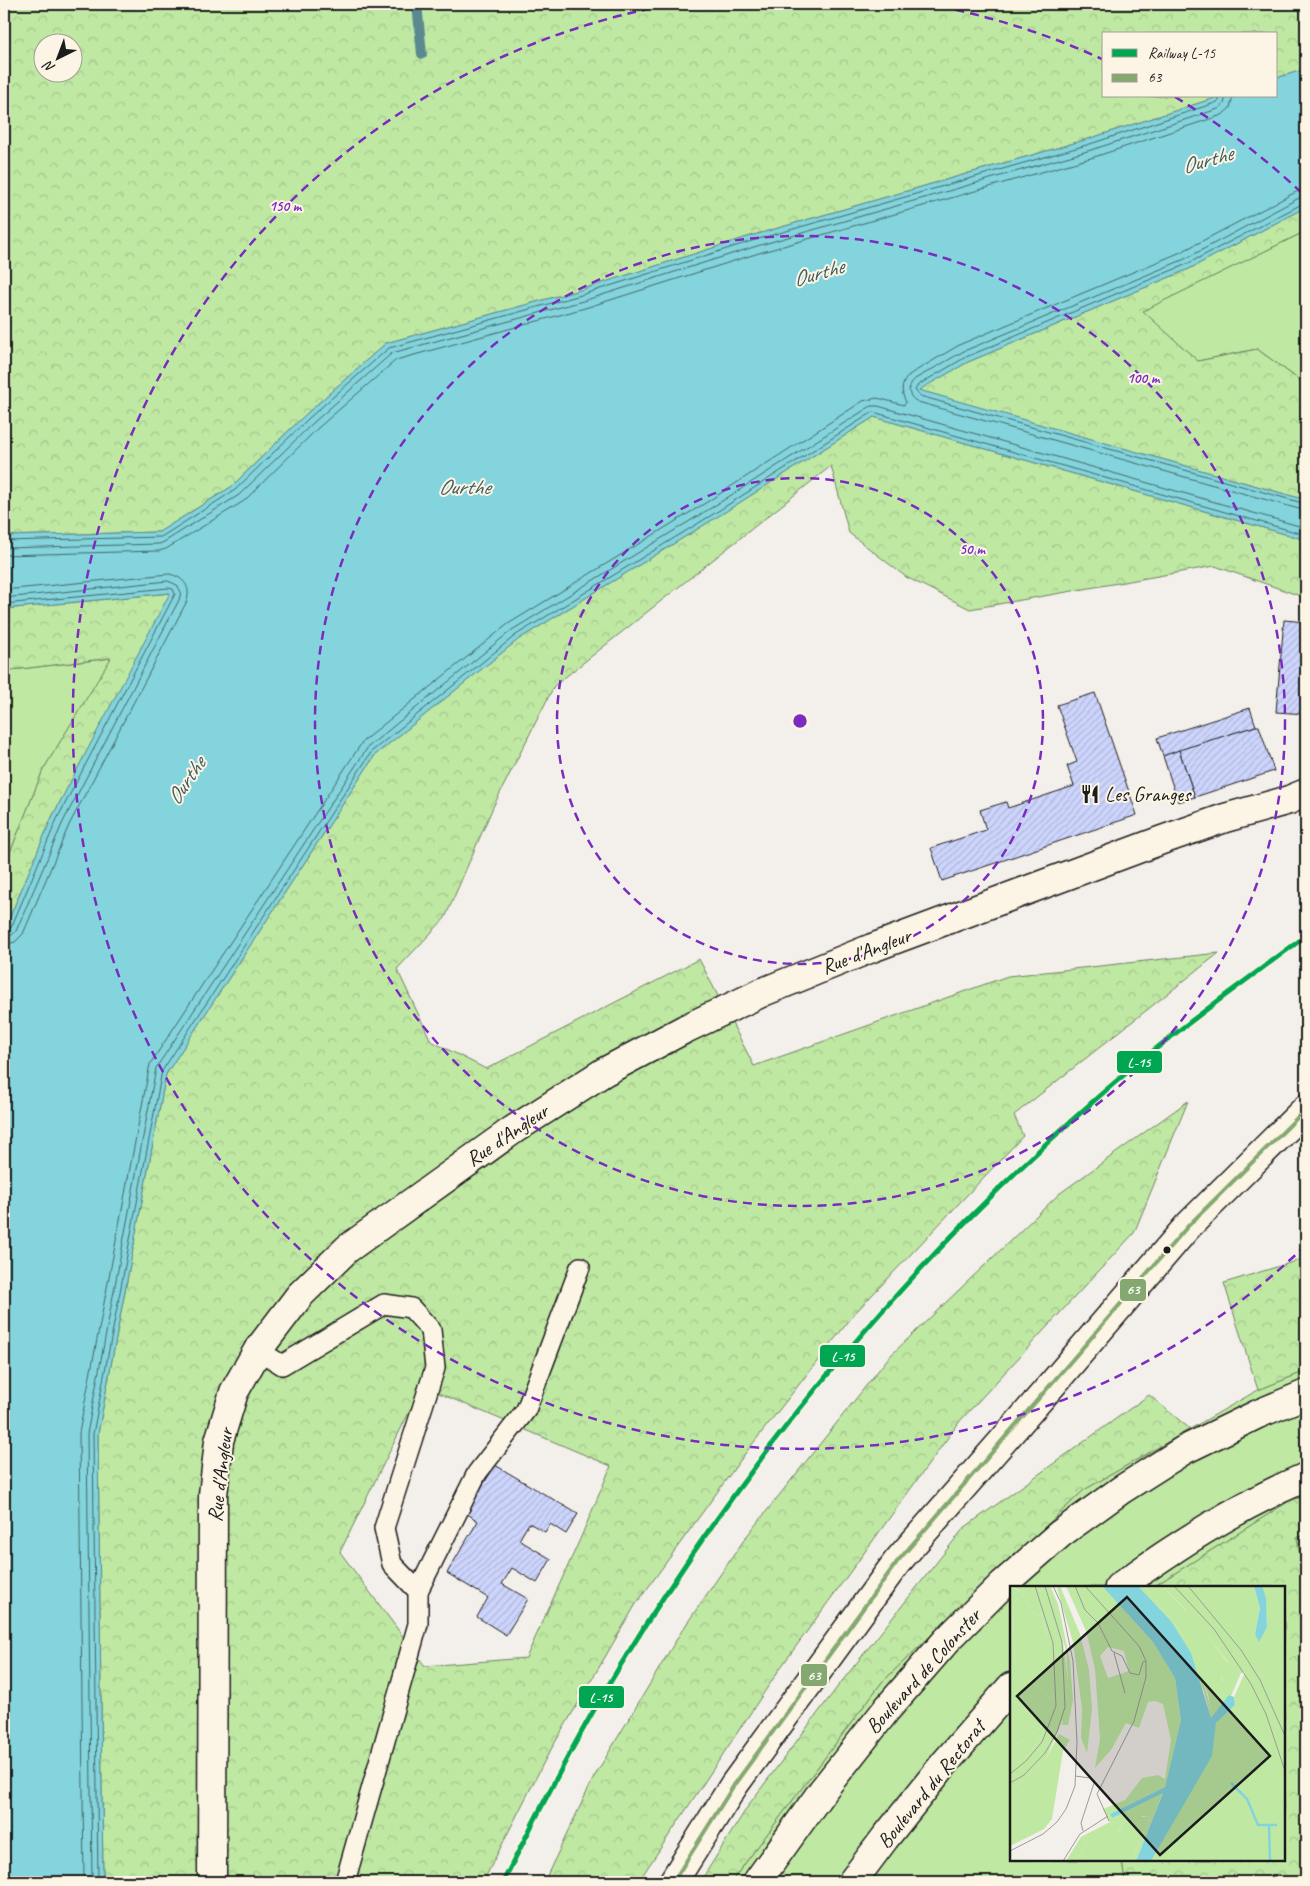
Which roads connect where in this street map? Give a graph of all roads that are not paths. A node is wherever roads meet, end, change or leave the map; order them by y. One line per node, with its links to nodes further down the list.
1 (1306, 793): 4 (street, Rue d'Angleur)
2 (1306, 1109): 12 (street)
3 (580, 1267): 8 (lane)
4 (258, 1350): 8 (lane); 10 (street, Rue d'Angleur)
5 (1306, 1394): 13 (street, Boulevard de Colonster)
6 (1306, 1477): 7 (street)
7 (1120, 1586)
8 (418, 1591): 11 (lane)
9 (1010, 1688): 14 (street, Boulevard du Rectorat)
10 (212, 1882)
11 (345, 1882)
12 (673, 1882)
13 (757, 1882)
14 (852, 1882)

